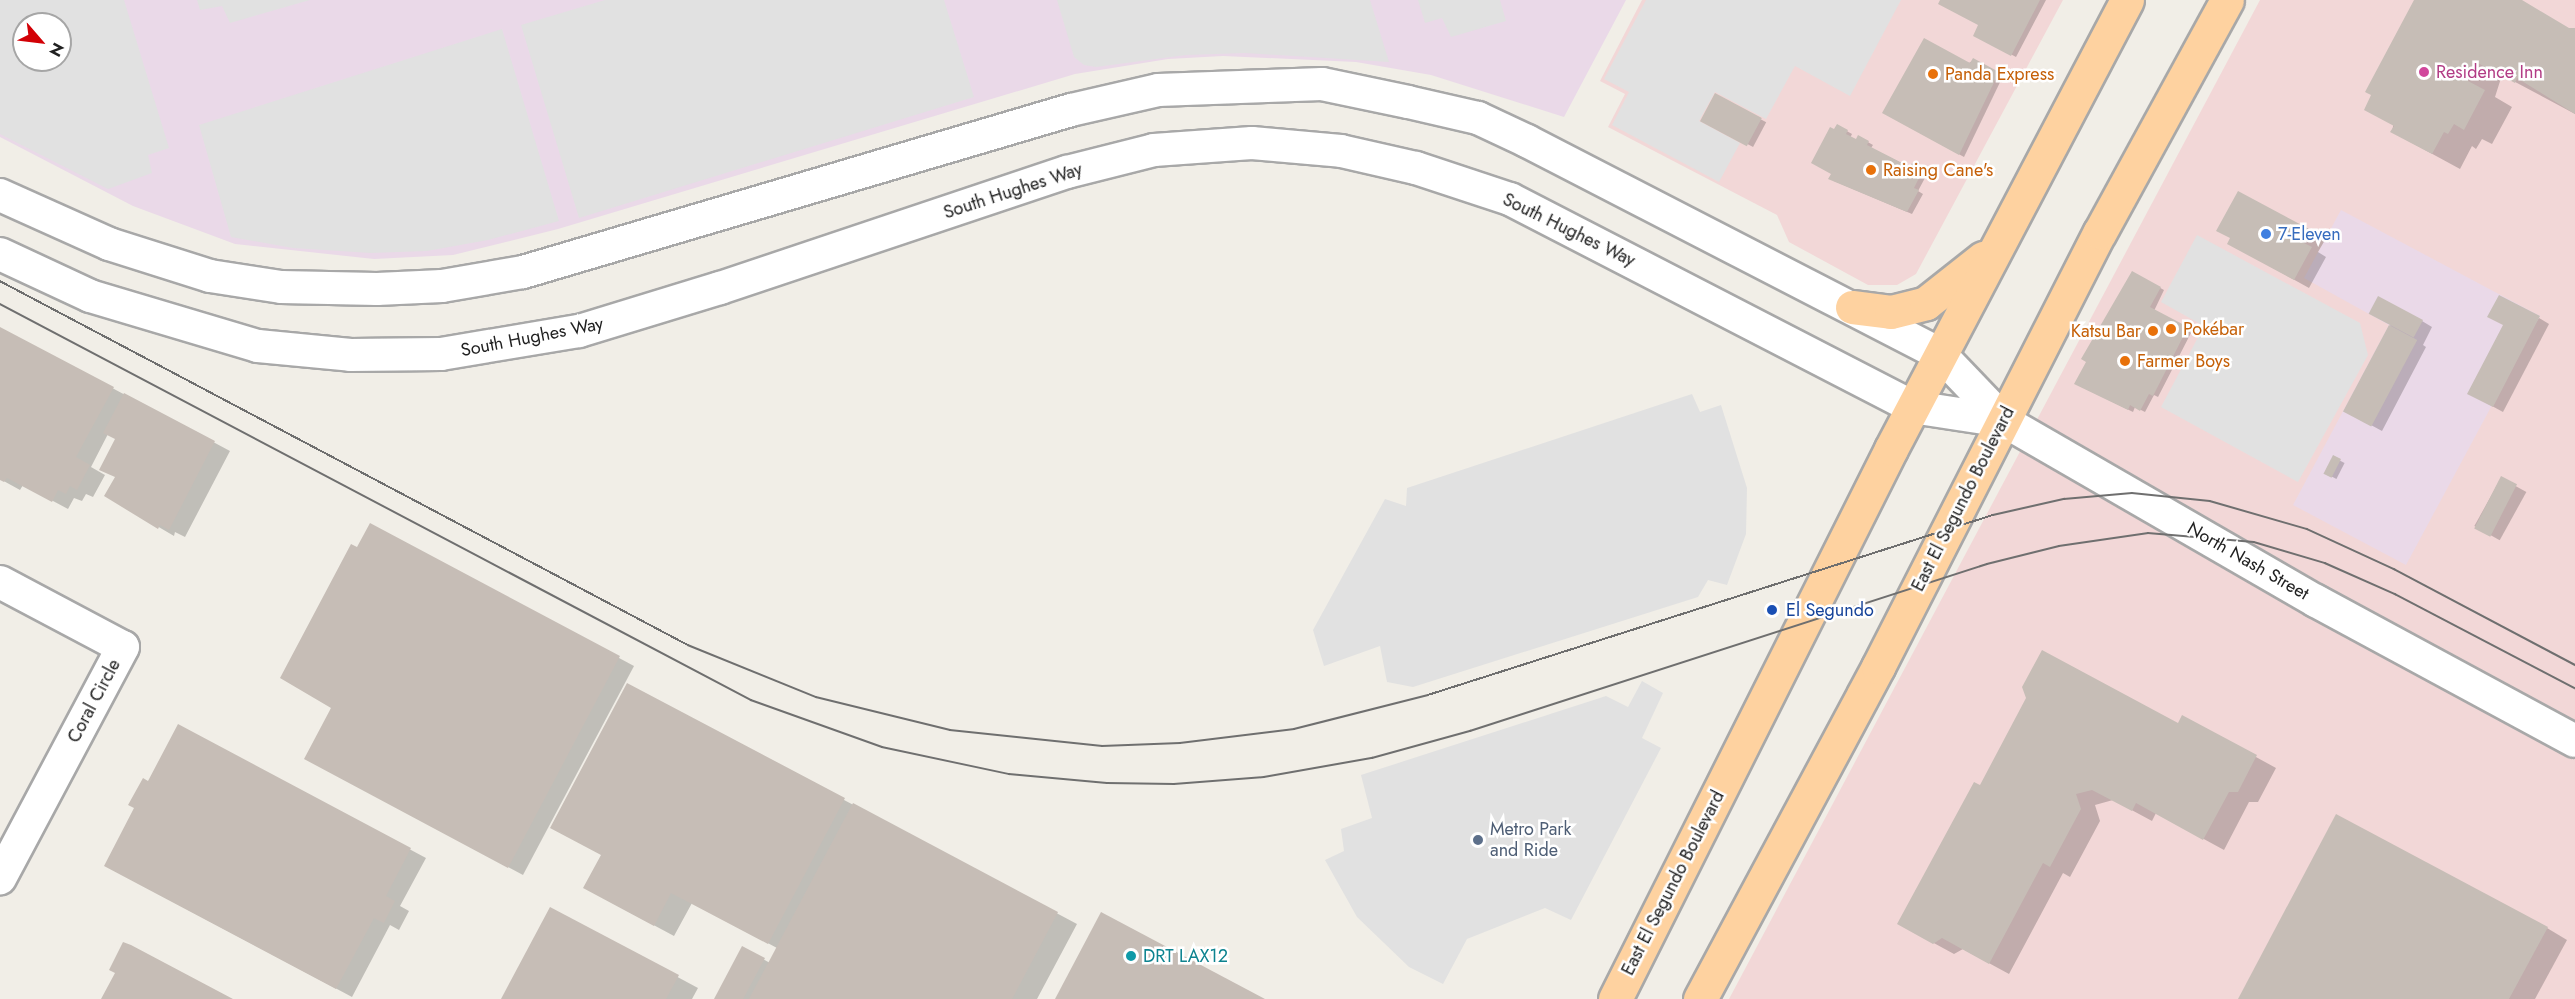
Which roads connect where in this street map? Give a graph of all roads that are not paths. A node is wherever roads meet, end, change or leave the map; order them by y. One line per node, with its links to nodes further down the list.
1 (2127, 0): 4 (main road, East El Segundo Boulevard)
2 (2227, 0): 9 (main road, East El Segundo Boulevard)
3 (0, 195): 6 (street)
4 (1998, 245): 6 (main road); 7 (main road, East El Segundo Boulevard)
5 (0, 254): 8 (street, South Hughes Way)
6 (1852, 307): 7 (street)
7 (1941, 355): 8 (main road, East El Segundo Boulevard); 9 (street, North Nash Street)
8 (1913, 406): 9 (street, South Hughes Way); 13 (main road, East El Segundo Boulevard)
9 (2004, 421): 11 (street, North Nash Street); 14 (main road, East El Segundo Boulevard)
10 (0, 582): 12 (street, Coral Circle)
11 (2575, 741)
12 (0, 878)
13 (1615, 999)
14 (1700, 999)

